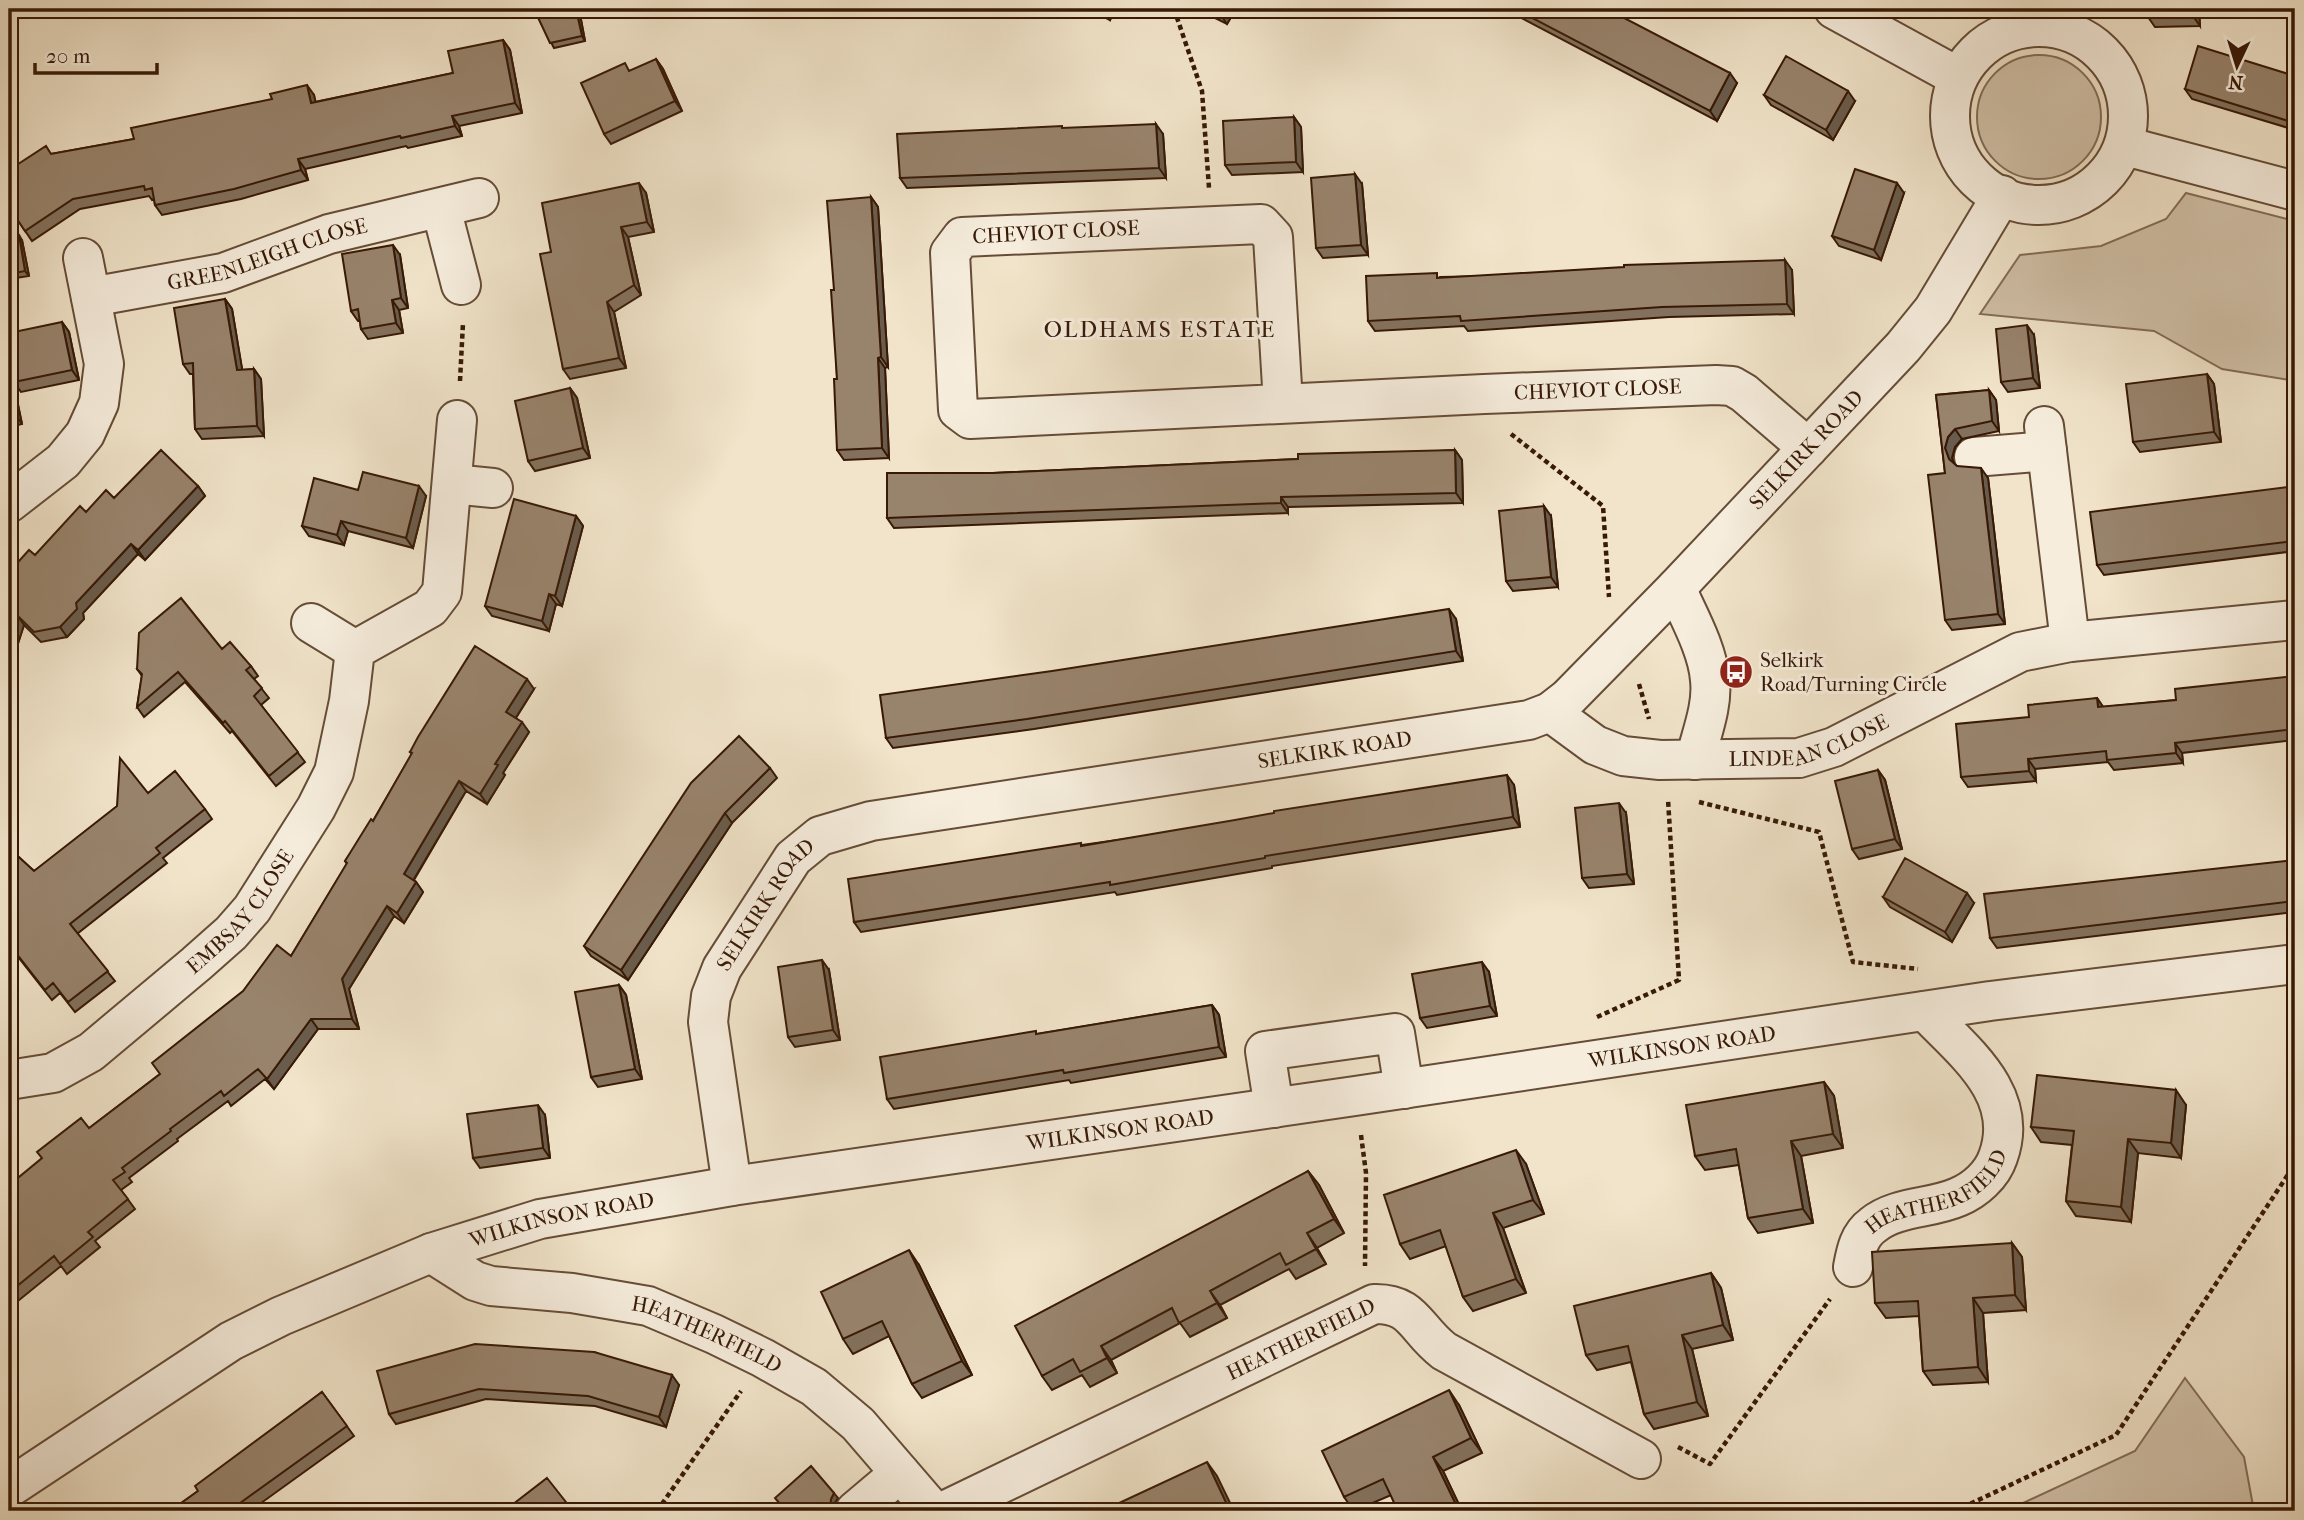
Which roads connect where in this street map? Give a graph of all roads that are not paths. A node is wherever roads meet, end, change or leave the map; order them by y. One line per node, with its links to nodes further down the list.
1 (1833, 9): 3 (street)
2 (2074, 20): 3 (street); 4 (street)
3 (1958, 77): 6 (street)
4 (2125, 146): 5 (street); 6 (street)
5 (2295, 191)
6 (2002, 195): 14 (street, SELKIRK ROAD)
7 (479, 198): 8 (street, GREENLEIGH CLOSE)
8 (441, 208): 10 (street); 11 (street, GREENLEIGH CLOSE)
9 (83, 258): 11 (street)
10 (461, 285)
11 (91, 297): 18 (street)
12 (1283, 403): 12 (street, CHEVIOT CLOSE); 14 (street, CHEVIOT CLOSE)
13 (457, 420): 16 (street)
14 (1808, 448): 19 (street, SELKIRK ROAD)
15 (1973, 457): 22 (street)
16 (452, 484): 17 (street); 23 (street)
17 (493, 488)
18 (9, 503)
19 (1676, 588): 24 (street, SELKIRK ROAD); 25 (street, LINDEAN CLOSE)
20 (2295, 620): 22 (street, LINDEAN CLOSE)
21 (312, 623): 23 (street)
22 (2070, 642): 25 (street, LINDEAN CLOSE)
23 (355, 650): 28 (street, EMBSAY CLOSE)
24 (1550, 712): 25 (street, LINDEAN CLOSE); 31 (street, SELKIRK ROAD)
25 (1677, 760)
26 (2295, 964): 27 (street, WILKINSON ROAD)
27 (1925, 1011): 29 (street, WILKINSON ROAD); 33 (street, HEATHERFIELD)
28 (9, 1080)
29 (1404, 1089): 30 (street, WILKINSON ROAD); 30 (street)
30 (1274, 1108): 31 (street, WILKINSON ROAD)
31 (732, 1186): 32 (street, WILKINSON ROAD)
32 (431, 1253): 35 (street, HEATHERFIELD); 36 (street, WILKINSON ROAD)
33 (1853, 1267)
34 (1641, 1459): 39 (street, HEATHERFIELD)
35 (900, 1473): 37 (street); 38 (street, HEATHERFIELD)
36 (9, 1488)
37 (856, 1511)
38 (933, 1511)
39 (944, 1511)

